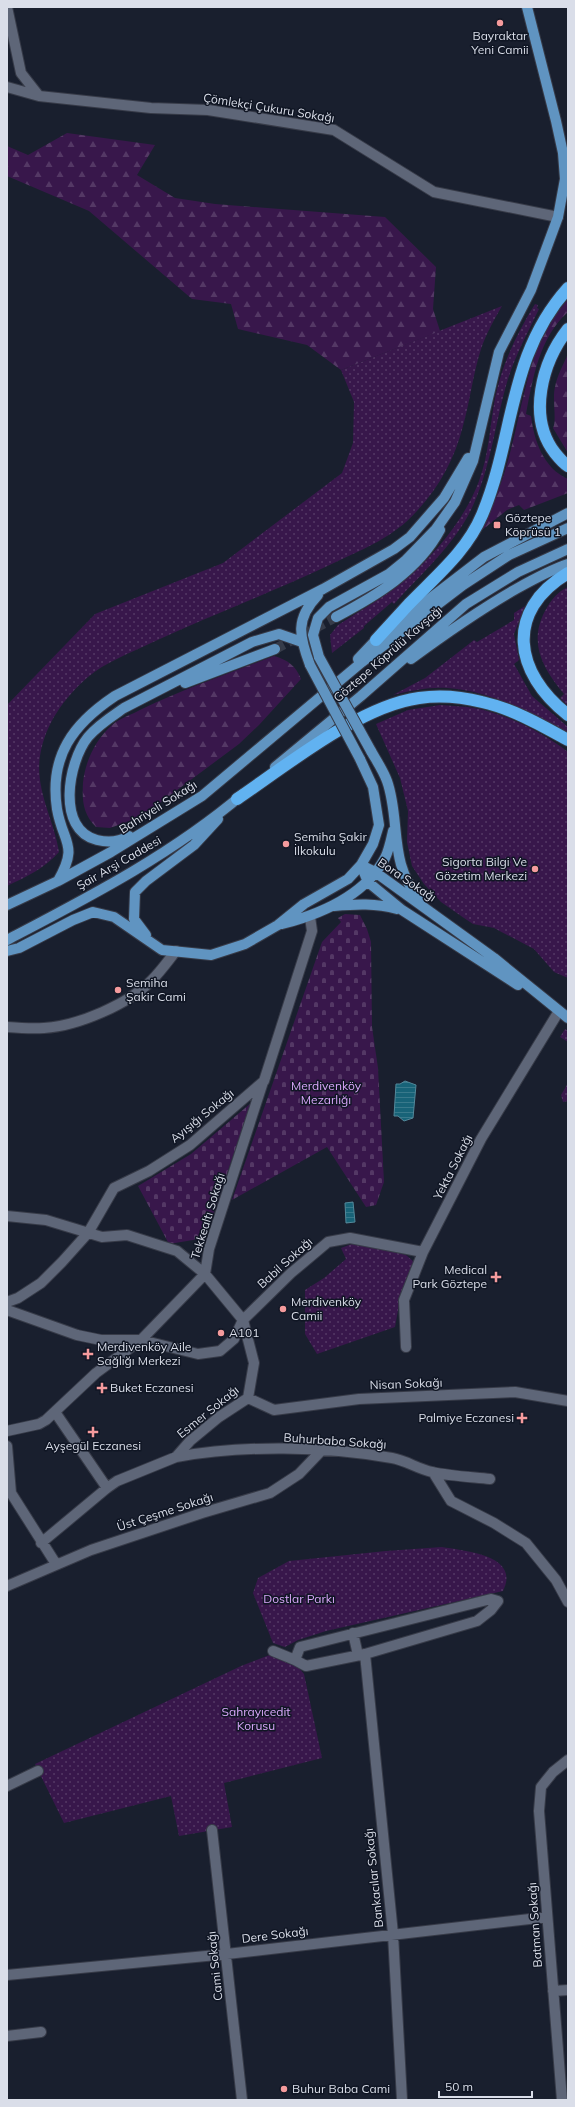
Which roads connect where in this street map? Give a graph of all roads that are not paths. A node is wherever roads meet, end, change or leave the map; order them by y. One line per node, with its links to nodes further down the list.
1 (8, 7): 4 (street)
2 (527, 7): 5 (main road)
3 (7, 87): 4 (street, Çömlekçi Çukuru Sokağı)
4 (39, 96): 5 (street, Çömlekçi Çukuru Sokağı)
5 (558, 217): 8 (main road)
6 (568, 288): 18 (highway)
7 (568, 329): 9 (highway)
8 (483, 411): 10 (main road); 16 (main road)
9 (568, 466)
10 (455, 502): 17 (main road); 28 (main road, bridge)
11 (568, 513): 18 (main road)
12 (568, 528): 23 (main road, Göztepe Köprülü Kavşağı)
13 (568, 549): 21 (main road, Göztepe Köprülü Kavşağı)
14 (568, 564): 21 (main road)
15 (568, 573): 24 (highway)
16 (323, 589): 19 (main road); 31 (main road)
17 (336, 617)
18 (376, 640): 23 (main road)
19 (302, 642): 22 (main road); 29 (main road, bridge)
20 (275, 649): 22 (main road)
21 (361, 696): 26 (main road, Göztepe Köprülü Kavşağı)
22 (124, 708): 27 (main road)
23 (308, 708): 27 (main road, Bahriyeli Sokağı)
24 (568, 715)
25 (568, 740): 26 (highway)
26 (237, 799): 39 (main road, Şair Arşi Caddesi); 40 (main road)
27 (157, 825): 31 (main road, Bahriyeli Sokağı)
28 (394, 829): 30 (main road); 36 (main road)
29 (361, 865): 30 (main road, Bora Sokağı); 32 (main road, Bora Sokağı); 38 (main road)
30 (375, 872): 32 (main road); 36 (main road, Bora Sokağı)
31 (58, 881): 33 (main road, Bahriyeli Sokağı)
32 (368, 882): 34 (main road); 35 (main road, Bora Sokağı)
33 (7, 905)
34 (332, 906): 35 (main road); 37 (main road)
35 (402, 910): 43 (main road, Bora Sokağı)
36 (435, 915): 43 (main road, Bora Sokağı)
37 (310, 917): 38 (main road); 46 (street)
38 (278, 925): 42 (main road)
39 (7, 940)
40 (150, 942): 41 (main road); 42 (main road)
41 (7, 951)
42 (176, 951): 45 (street)
43 (559, 1011): 44 (main road, Bora Sokağı); 49 (street, Yekta Sokağı)
44 (568, 1018)
45 (7, 1027)
46 (264, 1081): 48 (street, Ayışığı Sokağı); 50 (street, Tekkealtı Sokağı)
47 (7, 1216): 48 (street)
48 (88, 1233): 50 (street); 51 (street, Ayışığı Sokağı)
49 (423, 1252): 53 (street, Babil Sokağı); 55 (street, Yekta Sokağı)
50 (205, 1274): 53 (street); 54 (street, Tekkealtı Sokağı)
51 (7, 1302)
52 (7, 1310): 54 (street)
53 (243, 1320): 54 (street); 56 (street, Esmer Sokağı)
54 (141, 1340): 58 (street, Tekkealtı Sokağı)
55 (406, 1347)
56 (248, 1398): 57 (street, Nisan Sokağı); 62 (street, Esmer Sokağı)
57 (568, 1401)
58 (55, 1412): 59 (street, Tekkealtı Sokağı); 65 (street)
59 (7, 1432)
60 (7, 1446): 66 (street)
61 (321, 1451): 62 (street, Buhurbaba Sokağı); 63 (street, Buhurbaba Sokağı); 68 (street, Üst Çeşme Sokağı)
62 (176, 1457): 65 (street, Esmer Sokağı)
63 (433, 1472): 64 (street, Buhurbaba Sokağı); 70 (street)
64 (490, 1479)
65 (107, 1488): 67 (street, Esmer Sokağı)
66 (9, 1495): 67 (street)
67 (41, 1543): 68 (street)
68 (56, 1564): 69 (street, Üst Çeşme Sokağı)
69 (7, 1586)
70 (568, 1602)
71 (353, 1633): 73 (street, Bankacılar Sokağı); 73 (street); 74 (street)
72 (273, 1650): 74 (street)
73 (361, 1654): 74 (street); 80 (street, Bankacılar Sokağı)
74 (295, 1660)
75 (568, 1760): 79 (street, Batman Sokağı)
76 (38, 1771): 77 (street)
77 (7, 1786)
78 (212, 1830): 81 (street, Cami Sokağı)
79 (546, 1917): 80 (street, Dere Sokağı); 84 (street, Batman Sokağı)
80 (393, 1934): 81 (street, Dere Sokağı); 88 (street, Bankacılar Sokağı)
81 (227, 1954): 82 (street, Dere Sokağı); 87 (street, Cami Sokağı)
82 (7, 1975)
83 (568, 1990): 84 (street)
84 (553, 1991): 89 (street, Batman Sokağı)
85 (41, 2032): 86 (street)
86 (7, 2036)
87 (242, 2100)
88 (402, 2100)
89 (562, 2100)

